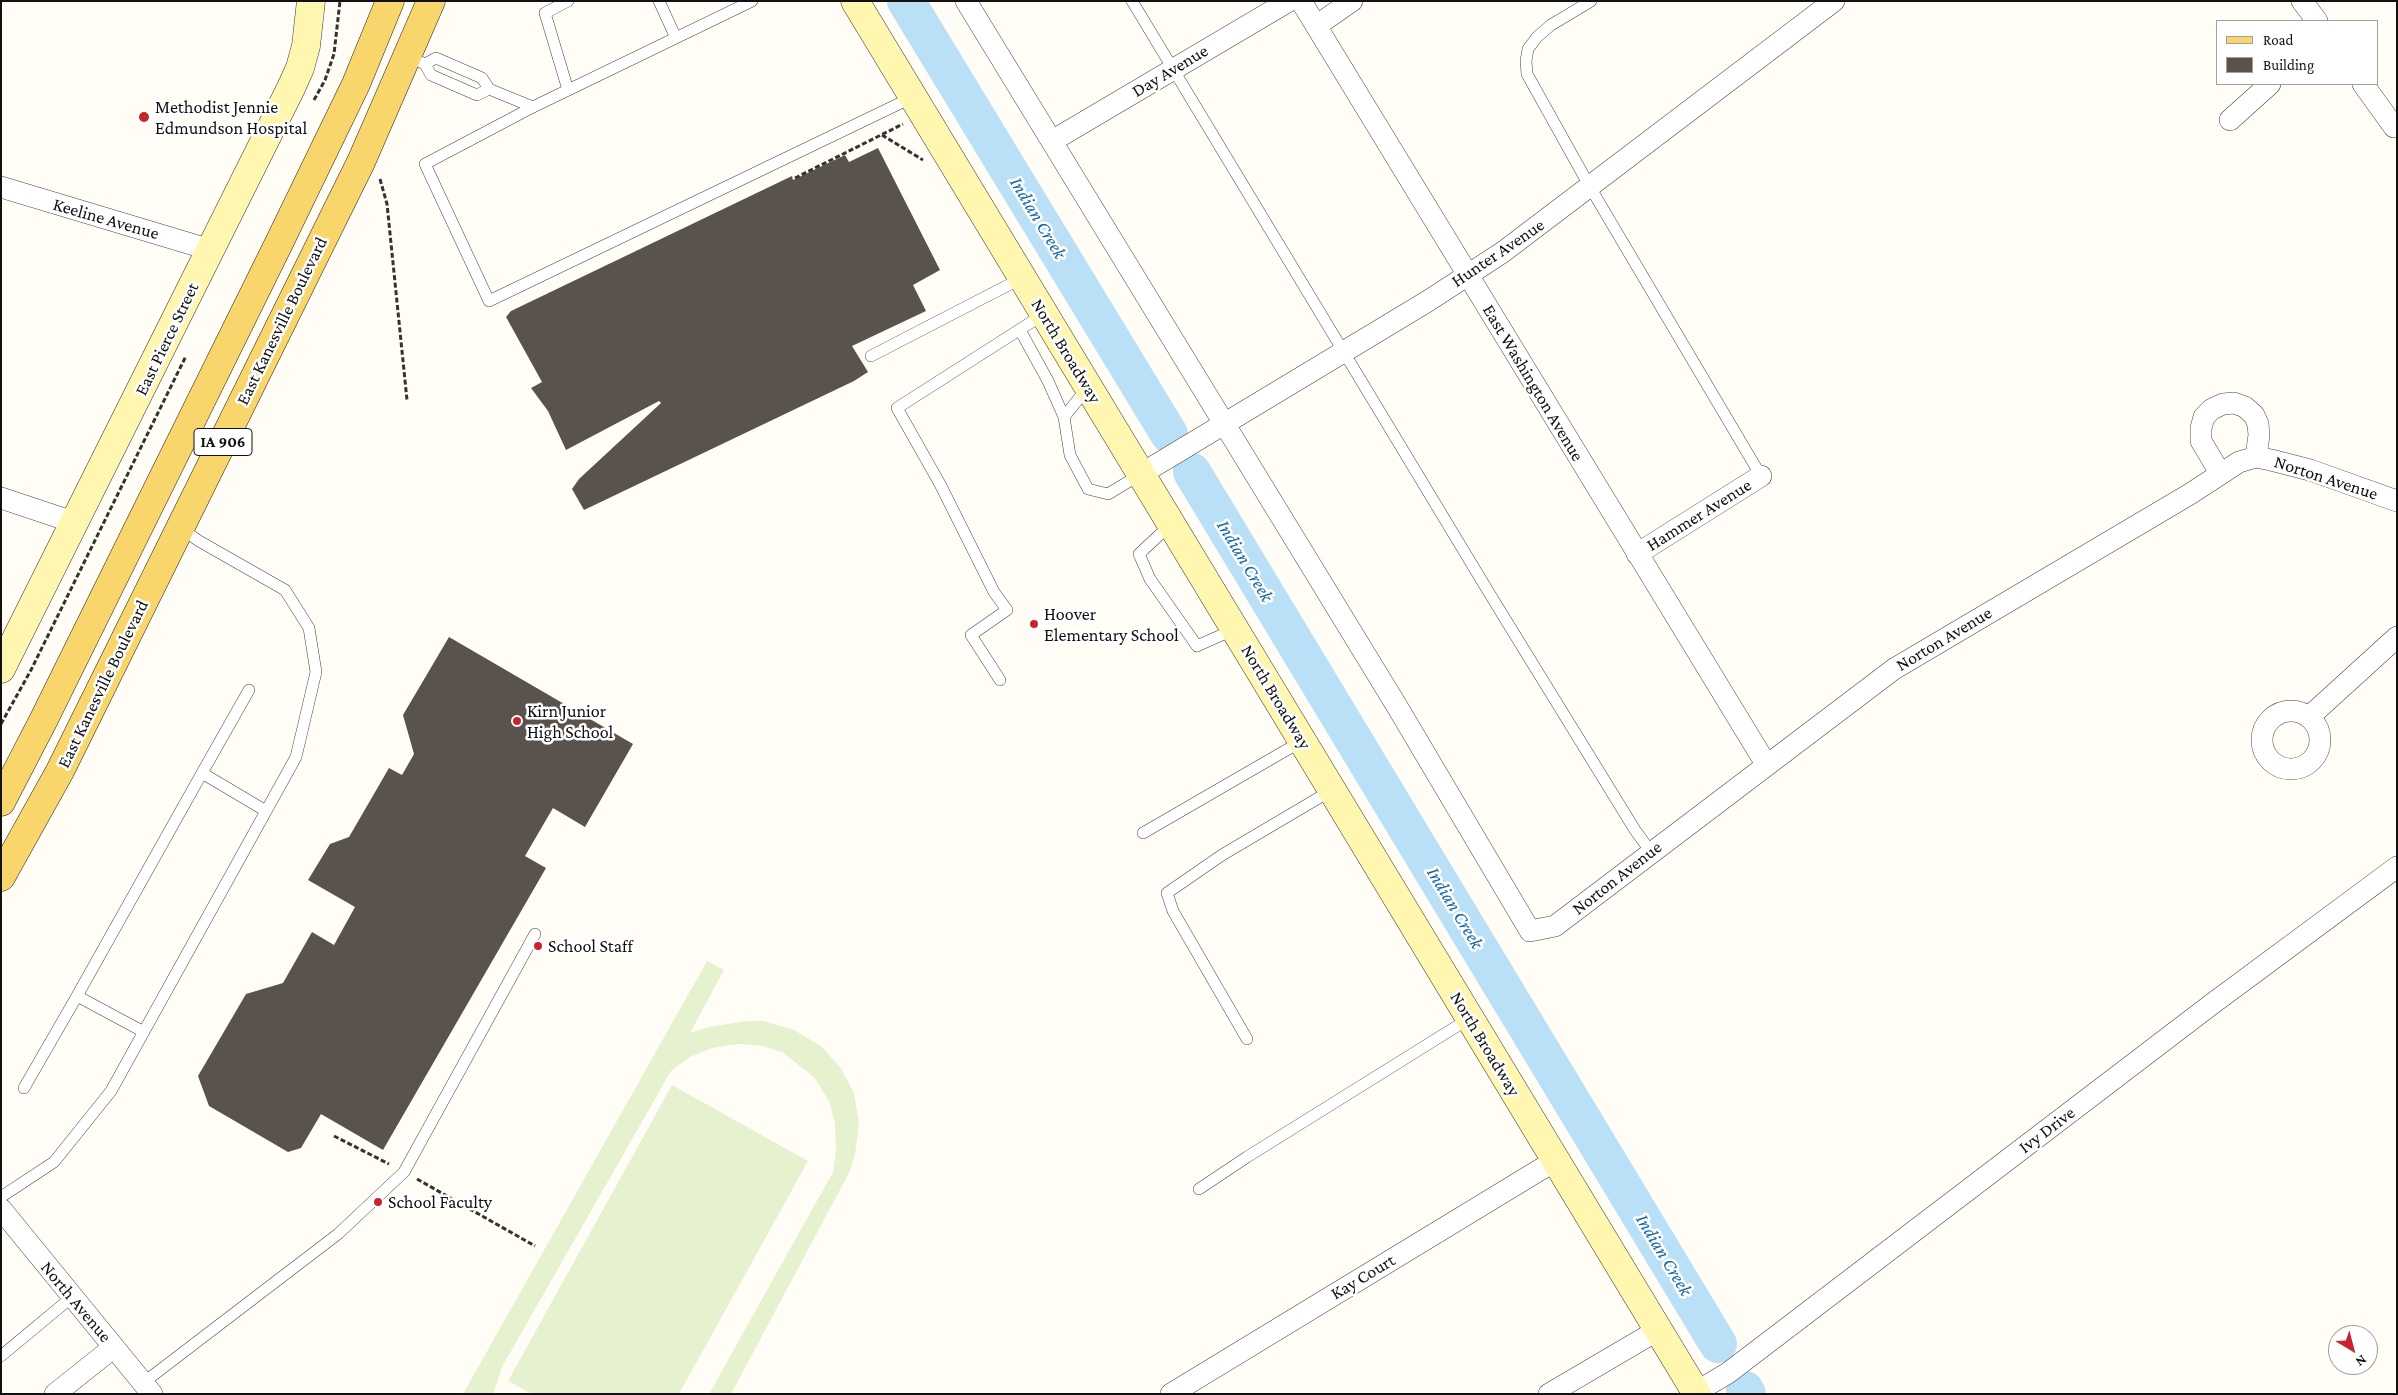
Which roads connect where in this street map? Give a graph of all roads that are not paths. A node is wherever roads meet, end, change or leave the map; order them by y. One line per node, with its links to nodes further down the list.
1 (311, 1): 32 (main road, East Pierce Street)
2 (390, 1): 62 (main road, East Kanesville Boulevard / IA 906)
3 (431, 1): 19 (main road, East Kanesville Boulevard / IA 906)
4 (568, 1): 24 (lane)
5 (659, 1): 18 (lane)
6 (752, 1): 18 (lane)
7 (855, 1): 25 (main road, North Broadway)
8 (966, 1): 29 (street)
9 (1132, 1): 20 (lane)
10 (1289, 1): 20 (street, Day Avenue)
11 (1301, 1): 17 (street, East Washington Avenue)
12 (1352, 1): 17 (street)
13 (1591, 1): 30 (lane)
14 (1834, 1): 30 (street, Hunter Avenue)
15 (2302, 1): 16 (street)
16 (2316, 20)
17 (1316, 26): 33 (street, East Washington Avenue)
18 (676, 38): 24 (lane)
19 (416, 61): 23 (lane); 23 (lane); 50 (main road, East Kanesville Boulevard / IA 906)
20 (1173, 69): 29 (street, Day Avenue); 37 (lane)
21 (2269, 85): 27 (street)
22 (2364, 85): 28 (street)
23 (489, 89): 26 (lane)
24 (568, 90): 26 (lane)
25 (913, 97): 26 (lane); 34 (main road, North Broadway)
26 (533, 107)
27 (2230, 120)
28 (2394, 127)
29 (1052, 141): 41 (street)
30 (1590, 187): 33 (street, Hunter Avenue); 45 (lane)
31 (1, 188): 32 (street, Keeline Avenue)
32 (211, 250): 48 (main road, East Pierce Street)
33 (1467, 275): 37 (street, Hunter Avenue); 51 (street, East Washington Avenue)
34 (1022, 278): 35 (main road, North Broadway); 38 (lane)
35 (1044, 314): 36 (lane); 39 (main road, North Broadway)
36 (1020, 330): 40 (lane); 55 (lane)
37 (1344, 351): 41 (street, Hunter Avenue); 65 (lane)
38 (871, 356)
39 (1088, 387): 40 (lane); 44 (main road, North Broadway)
40 (1064, 416): 44 (lane)
41 (1225, 422): 44 (street, Hunter Avenue); 65 (street, Norton Avenue)
42 (2256, 457): 43 (street, Norton Avenue); 43 (street); 47 (street, Norton Avenue)
43 (2220, 473): 59 (street, Norton Avenue)
44 (1141, 474): 49 (main road, North Broadway)
45 (1761, 476): 51 (street, Hammer Avenue)
46 (1, 498): 48 (street)
47 (2397, 500)
48 (76, 523): 54 (main road, East Pierce Street)
49 (1171, 524): 52 (main road, North Broadway); 52 (lane)
50 (180, 528): 63 (lane); 67 (main road, East Kanesville Boulevard / IA 906)
51 (1637, 554): 59 (street, East Washington Avenue)
52 (1234, 629): 58 (main road, North Broadway)
53 (2397, 637): 57 (street)
54 (1, 670)
55 (1000, 680)
56 (249, 690): 60 (lane)
57 (2309, 717)
58 (1302, 741): 61 (main road, North Broadway); 64 (lane)
59 (1766, 764): 65 (street, Norton Avenue)
60 (202, 773): 63 (lane); 69 (lane)
61 (1332, 790): 70 (main road, North Broadway); 72 (lane)
62 (1, 802)
63 (266, 811): 71 (lane)
64 (1144, 833)
65 (1651, 852)
66 (2397, 867): 83 (street, Ivy Drive)
67 (1, 876)
68 (535, 934): 82 (lane)
69 (77, 996): 71 (lane); 73 (lane)
70 (1470, 1018): 74 (main road, North Broadway); 75 (lane)
71 (144, 1032): 76 (lane)
72 (1247, 1039)
73 (24, 1088)
74 (1556, 1160): 79 (main road, North Broadway); 85 (street, Kay Court)
75 (1199, 1189)
76 (1, 1198)
77 (1, 1208): 78 (street, North Avenue)
78 (72, 1297): 80 (street, North Avenue); 81 (lane)
79 (1658, 1330): 83 (main road, North Broadway); 86 (street)
80 (114, 1347): 82 (street, North Avenue); 84 (street)
81 (1, 1356)
82 (147, 1388)
83 (1696, 1393)
84 (55, 1394)
85 (1171, 1394)
86 (1549, 1394)

